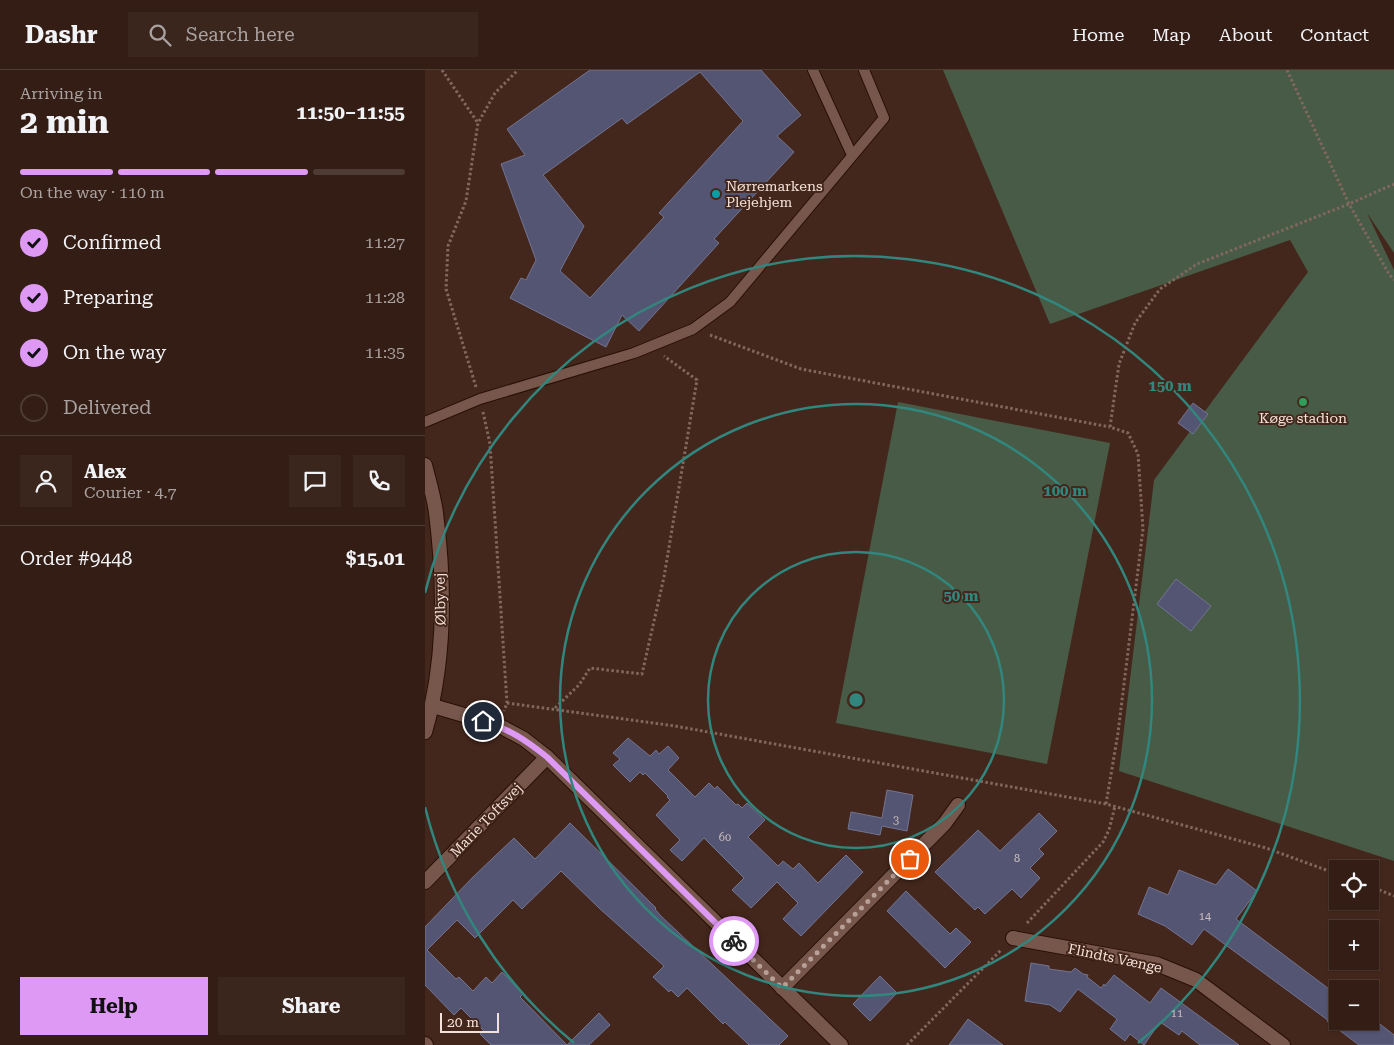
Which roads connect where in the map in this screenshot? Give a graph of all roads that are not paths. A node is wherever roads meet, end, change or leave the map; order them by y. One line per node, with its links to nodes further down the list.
1 (813, 70): 3 (lane)
2 (863, 70): 3 (lane)
3 (853, 155): 4 (lane)
4 (425, 422)
5 (425, 465): 6 (street, Ølbyvej)
6 (433, 706): 7 (street, Ølbyvej); 8 (street)
7 (425, 732)
8 (547, 757): 10 (street, Marie Toftsvej); 12 (street)
9 (958, 804): 12 (street)
10 (425, 882)
11 (1013, 938): 14 (street, Flindts Vænge)
12 (782, 988): 13 (street)
13 (841, 1045)
14 (1283, 1045)

